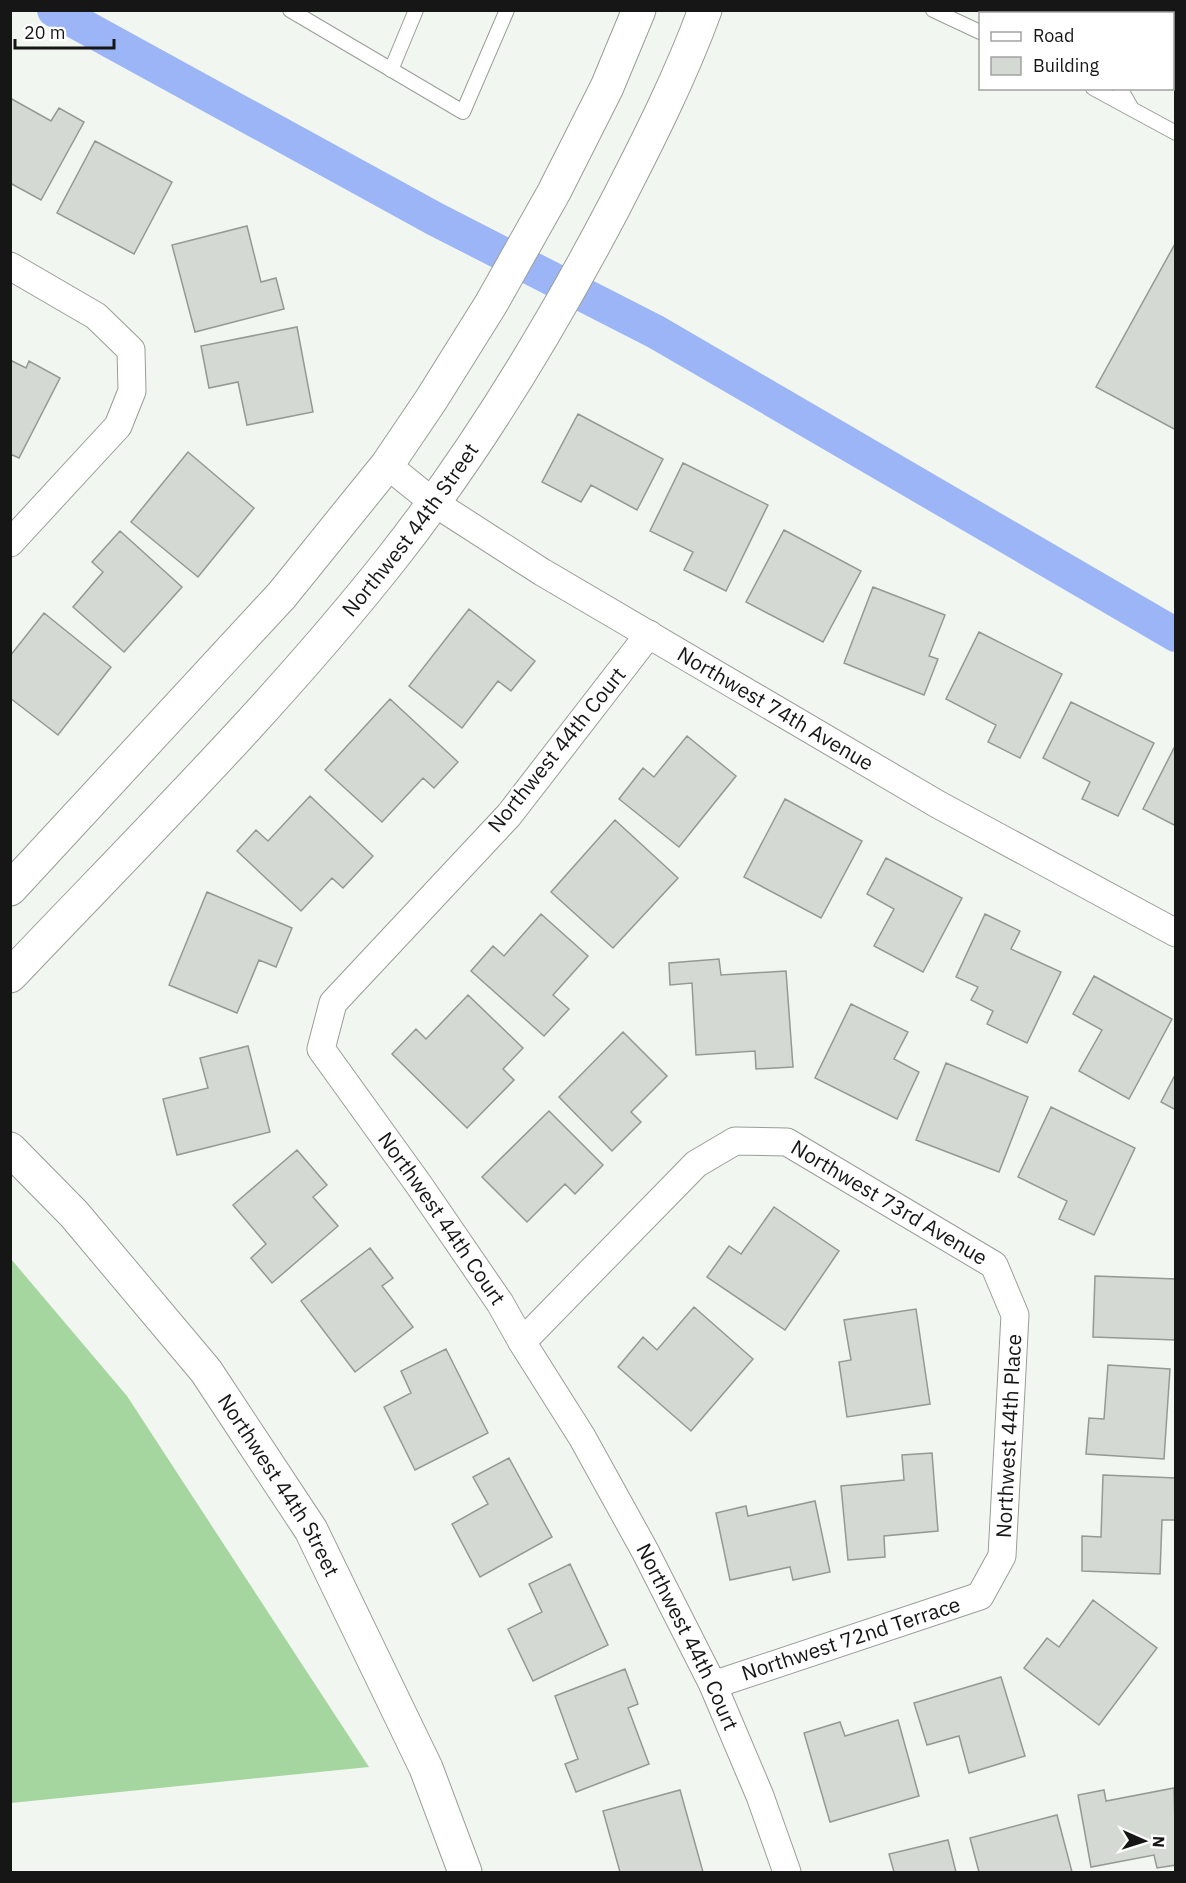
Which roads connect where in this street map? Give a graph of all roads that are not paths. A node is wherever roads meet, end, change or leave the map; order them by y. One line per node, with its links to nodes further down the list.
1 (416, 10): 8 (lane)
2 (507, 10): 8 (lane)
3 (639, 10): 14 (street)
4 (705, 10): 15 (street, Northwest 44th Street)
5 (933, 10): 7 (lane)
6 (295, 12): 8 (lane)
7 (979, 31)
8 (391, 70)
9 (1097, 90): 11 (lane)
10 (1121, 90): 11 (lane)
11 (1133, 110): 12 (lane)
12 (1176, 133)
13 (10, 267): 16 (street)
14 (387, 465): 15 (street, Northwest 74th Avenue); 18 (street)
15 (433, 502): 17 (street, Northwest 74th Avenue); 20 (street, Northwest 44th Street)
16 (10, 543)
17 (649, 634): 19 (street, Northwest 74th Avenue); 23 (street, Northwest 44th Court)
18 (10, 889)
19 (1176, 933)
20 (10, 976)
21 (10, 1149): 26 (street, Northwest 44th Street)
22 (1015, 1315): 23 (street, Northwest 73rd Avenue); 24 (street, Northwest 44th Place)
23 (522, 1342): 25 (street, Northwest 44th Court)
24 (1002, 1556): 25 (street, Northwest 72nd Terrace)
25 (713, 1685): 27 (street, Northwest 44th Court)
26 (465, 1872)
27 (787, 1872)

